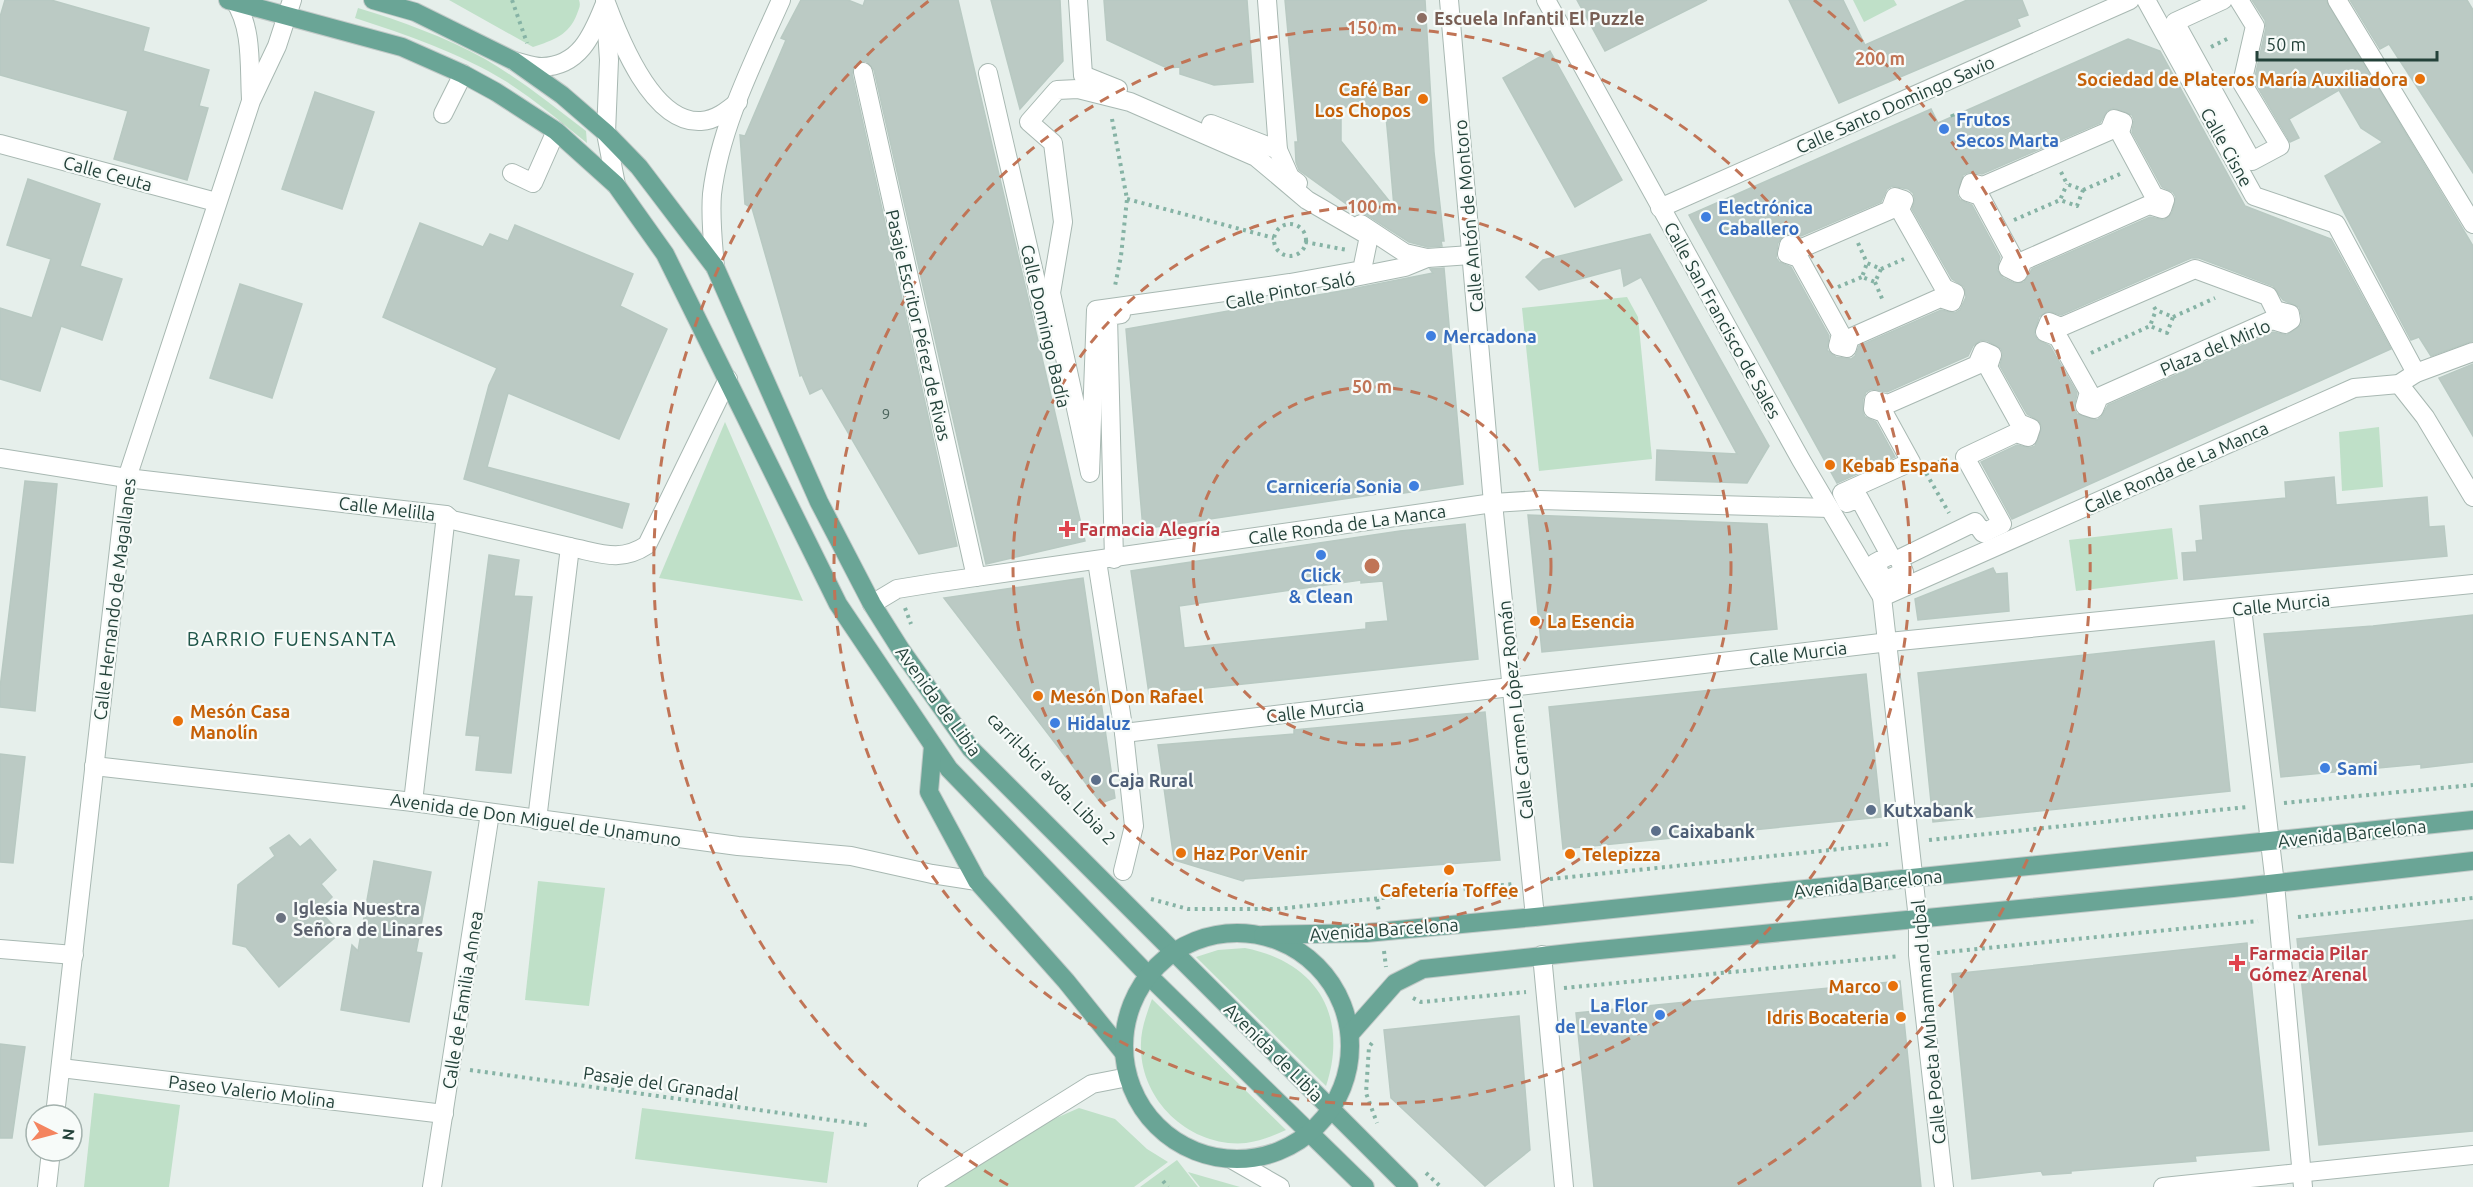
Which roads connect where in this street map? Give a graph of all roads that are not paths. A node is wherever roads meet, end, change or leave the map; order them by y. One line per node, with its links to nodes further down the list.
1 (373, 0): 15 (main road, Avenida de Libia)
2 (780, 0): 21 (street)
3 (1078, 0): 19 (street)
4 (1267, 0): 27 (street)
5 (1449, 0): 34 (street, Calle Antón de Montoro)
6 (1546, 0): 31 (street, Calle San Francisco de Sales)
7 (2130, 0): 31 (street, Calle Santo Domingo Savio)
8 (2146, 0): 42 (street, Calle Cisne)
9 (2223, 0): 10 (street)
10 (2239, 0)
11 (2337, 0): 33 (street)
12 (233, 1): 14 (main road, Avenida de Libia); 20 (street, Calle Hernando de Magallanes)
13 (605, 1): 15 (street); 21 (street); 24 (street)
14 (290, 9): 18 (main road, Avenida de Libia); 20 (street, Calle Hernando de Magallanes)
15 (514, 61): 24 (main road, Avenida de Libia)
16 (863, 72): 54 (street, Pasaje Escritor Pérez de Rivas)
17 (987, 73): 25 (street, Calle Domingo Badía)
18 (463, 74): 22 (street); 23 (main road, Avenida de Libia)
19 (1083, 75): 25 (street); 27 (street)
20 (251, 101): 30 (street, Calle Hernando de Magallanes)
21 (738, 102): 36 (street)
22 (443, 114)
23 (556, 131): 28 (street); 29 (main road, Avenida de Libia)
24 (606, 133): 29 (street); 36 (main road, Avenida de Libia)
25 (1004, 141): 47 (street, Calle Domingo Badía)
26 (0, 144): 30 (street, Calle Ceuta)
27 (1278, 150): 35 (street)
28 (512, 173)
29 (616, 185): 43 (main road, Avenida de Libia)
30 (216, 202): 46 (street, Calle Hernando de Magallanes)
31 (1660, 208): 50 (street, Calle San Francisco de Sales)
32 (2162, 209): 32 (street)
33 (2473, 223)
34 (1472, 255): 35 (street, Calle Pintor Saló); 49 (street, Calle Antón de Montoro)
35 (1427, 258): 38 (street, Calle Pintor Saló)
36 (715, 267): 57 (main road, Avenida de Libia)
37 (1944, 288): 37 (street)
38 (1109, 312): 38 (street); 47 (street)
39 (2049, 322): 39 (street, Plaza del Mirlo)
40 (2473, 352): 42 (street, Calle Ronda de La Manca)
41 (1992, 355): 41 (street)
42 (2416, 373): 44 (street, Calle Ronda de La Manca)
43 (728, 379): 52 (street, Calle Melilla); 62 (main road, Avenida de Libia)
44 (2399, 384): 48 (street); 56 (street, Calle Ronda de La Manca)
45 (0, 458): 46 (street, Calle Melilla)
46 (127, 478): 51 (street, Calle Melilla); 63 (street, Calle Hernando de Magallanes)
47 (1112, 493): 53 (street)
48 (2473, 497)
49 (1493, 503): 50 (street, Calle Ronda de La Manca); 53 (street, Calle Ronda de La Manca); 60 (street, Calle Carmen López Román)
50 (1829, 508): 56 (street, Calle San Francisco de Sales)
51 (446, 515): 52 (street, Calle Melilla); 64 (street)
52 (570, 548): 66 (street)
53 (1106, 560): 54 (street, Calle Ronda de La Manca); 61 (street)
54 (976, 577): 57 (street, Calle Ronda de La Manca)
55 (2473, 584): 58 (street, Calle Murcia)
56 (1882, 597): 59 (street, Calle San Francisco de Sales)
57 (872, 604): 78 (main road, Avenida de Libia)
58 (2242, 608): 59 (street, Calle Murcia); 68 (street)
59 (1889, 642): 60 (street, Calle Murcia); 71 (street, Calle Poeta Muhammand Iqbal)
60 (1514, 687): 61 (street, Calle Murcia); 74 (street, Calle Carmen López Román)
61 (1124, 733): 70 (street)
62 (933, 746): 72 (main road, Avenida de Libia); 81 (main road, Avenida de Libia)
63 (94, 766): 64 (street, Avenida de Don Miguel de Unamuno); 79 (street, Calle Hernando de Magallanes)
64 (413, 802): 65 (street, Avenida de Don Miguel de Unamuno)
65 (490, 813): 66 (street, Avenida de Don Miguel de Unamuno); 88 (street, Calle de Familia Annea)
66 (537, 820): 72 (street, Avenida de Don Miguel de Unamuno)
67 (2473, 820): 68 (main road, Avenida Barcelona)
68 (2271, 841): 71 (main road, Avenida Barcelona); 73 (street)
69 (2473, 861): 73 (main road)
70 (1123, 871)
71 (1914, 879): 74 (main road, Avenida Barcelona); 75 (street, Calle Poeta Muhammand Iqbal)
72 (977, 881): 83 (main road, Avenida de Libia)
73 (2276, 884): 75 (main road); 93 (street)
74 (1535, 917): 76 (main road, Avenida Barcelona)
75 (1918, 919): 80 (main road); 101 (street, Calle Poeta Muhammand Iqbal)
76 (1263, 935): 78 (main road); 82 (main road)
77 (0, 948): 79 (street)
78 (1173, 952): 81 (main road); 87 (main road, Avenida de Libia)
79 (74, 955): 84 (street, Calle Hernando de Magallanes)
80 (1542, 955): 82 (main road); 100 (street)
81 (1149, 976): 83 (main road); 89 (main road, Avenida de Libia)
82 (1350, 1034): 87 (main road)
83 (1124, 1053): 85 (main road)
84 (61, 1068): 86 (street, Calle Hernando de Magallanes); 88 (street, Paseo Valerio Molina)
85 (1128, 1077): 91 (main road); 96 (street)
86 (57, 1103)
87 (1332, 1109): 89 (main road); 99 (main road, Avenida de Libia)
88 (444, 1114): 95 (street, Calle de Familia Annea)
89 (1311, 1133): 91 (main road); 98 (main road, Avenida de Libia)
90 (2473, 1155): 93 (street)
91 (1233, 1160): 97 (street)
92 (50, 1163): 94 (street)
93 (2302, 1179): 102 (street)
94 (48, 1187)
95 (432, 1187)
96 (927, 1187)
97 (1280, 1187)
98 (1365, 1187)
99 (1409, 1187)
100 (1564, 1187)
101 (1944, 1187)
102 (2163, 1187)

